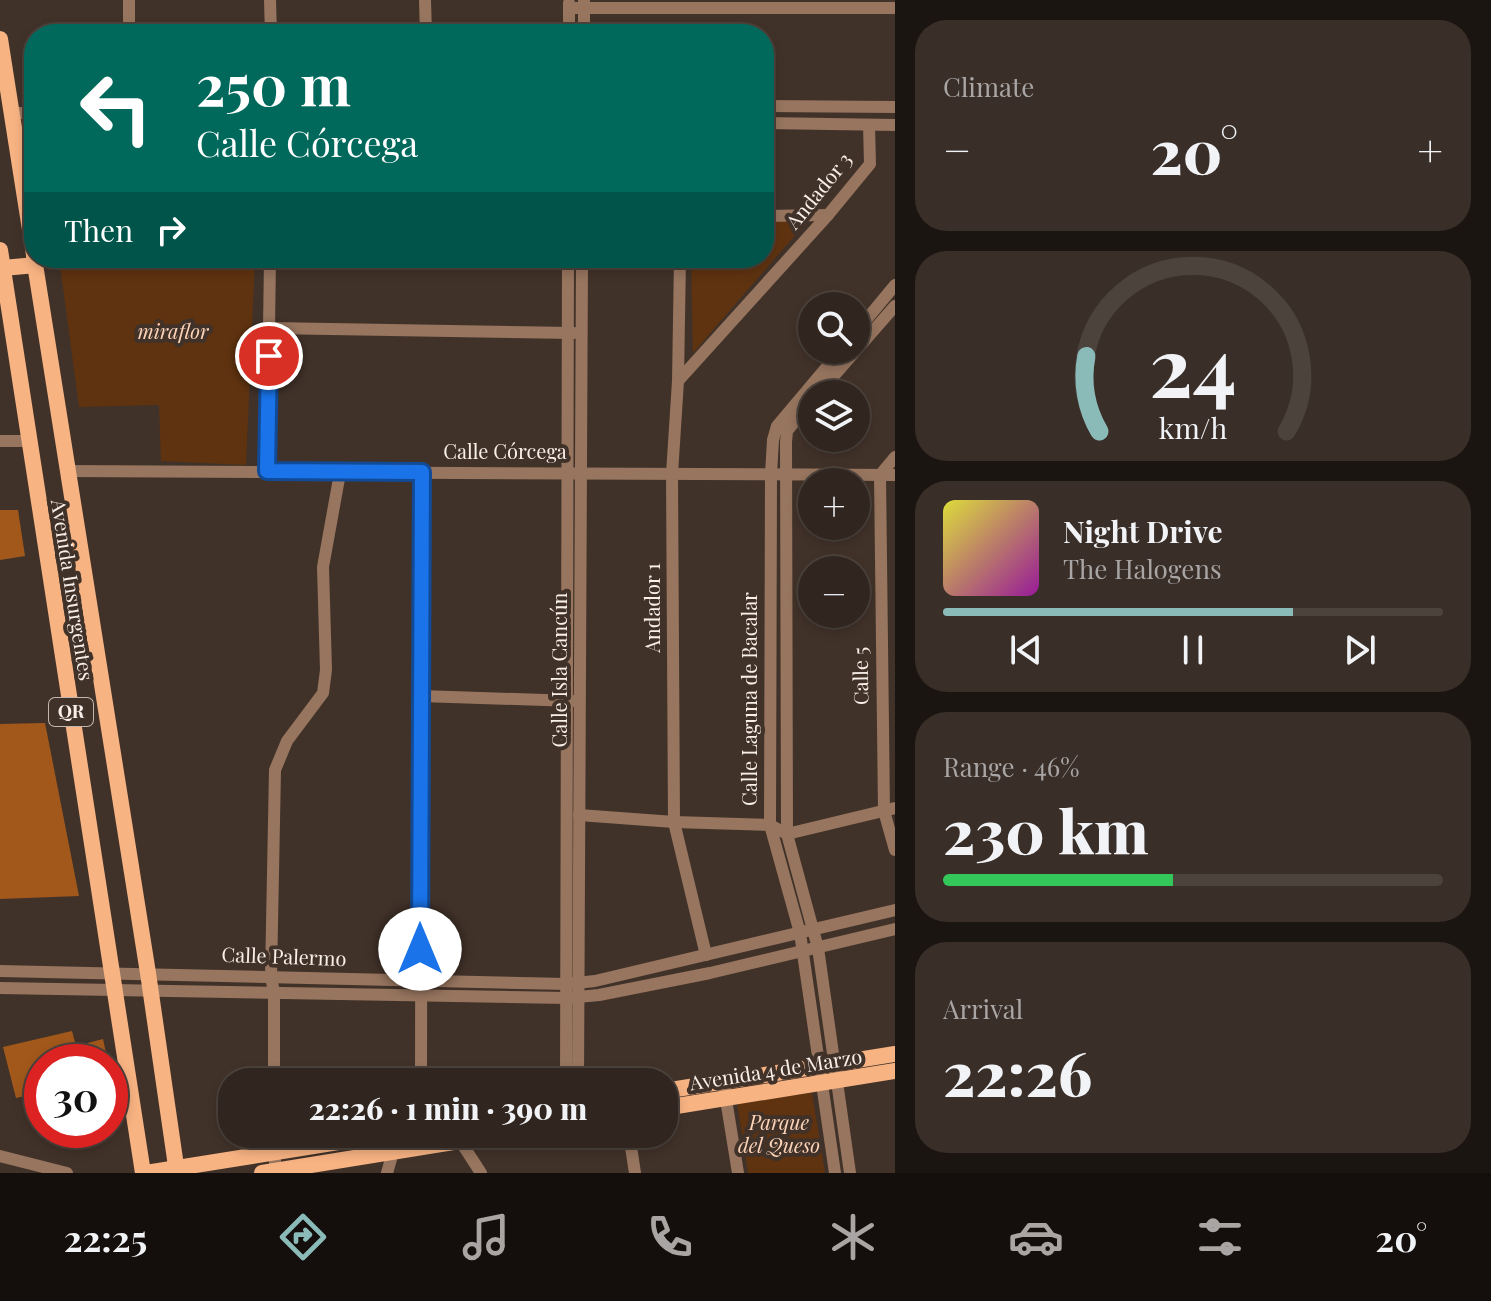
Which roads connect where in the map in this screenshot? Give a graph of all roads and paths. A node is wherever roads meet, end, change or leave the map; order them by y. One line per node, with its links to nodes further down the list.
1 (129, 0): 7 (street)
2 (270, 0): 8 (street)
3 (425, 0): 9 (street)
4 (569, 4): 5 (street)
5 (584, 4): 6 (street)
6 (895, 8)
7 (129, 24)
8 (271, 24)
9 (426, 24)
10 (0, 39): 13 (main road, Avenida Insurgentes / QR)
11 (774, 106): 12 (street)
12 (895, 107)
13 (12, 113): 14 (street); 18 (main road, Avenida Insurgentes / QR)
14 (24, 113)
15 (774, 123): 16 (street)
16 (869, 125): 17 (street); 19 (street, Andador 3)
17 (895, 125)
18 (24, 189)
19 (828, 215): 20 (street); 38 (street, Andador 3)
20 (774, 216)
21 (0, 250): 23 (main road, Avenida Insurgentes / QR)
22 (24, 262): 23 (main road)
23 (3, 268): 32 (main road, Avenida Insurgentes / QR)
24 (36, 268): 43 (main road, Avenida Insurgentes / QR)
25 (270, 268): 33 (street)
26 (568, 268): 34 (street, Calle Isla Cancún)
27 (582, 268): 35 (street, Calle Isla Cancún)
28 (680, 268): 38 (street, Andador 1)
29 (895, 285): 31 (street)
30 (895, 306): 37 (street)
31 (870, 315)
32 (5, 317): 41 (main road, Avenida Insurgentes / QR)
33 (270, 328): 34 (street); 44 (street)
34 (568, 332): 35 (street); 46 (street, Calle Isla Cancún)
35 (582, 333): 46 (street, Calle Isla Cancún)
36 (829, 364): 50 (street, Calle Laguna de Bacalar)
37 (830, 380)
38 (678, 381): 49 (street, Andador 1)
39 (798, 418): 48 (street, Calle Laguna de Bacalar)
40 (0, 441): 41 (street)
41 (28, 441): 73 (main road, Avenida Insurgentes / QR)
42 (895, 457): 51 (street)
43 (67, 471): 44 (street, Calle Córcega); 74 (main road, Avenida Insurgentes / QR)
44 (267, 471): 47 (street, Calle Córcega)
45 (422, 472): 46 (street, Calle Córcega); 47 (street, Calle Córcega); 57 (street)
46 (574, 472): 49 (street, Calle Córcega); 58 (street, Calle Isla Cancún)
47 (340, 473): 75 (street)
48 (786, 473): 50 (street, Calle Córcega); 51 (street, Calle Córcega); 63 (street, Calle Laguna de Bacalar)
49 (672, 474): 50 (street, Calle Córcega); 61 (street, Andador 1)
50 (771, 474): 62 (street, Calle Laguna de Bacalar)
51 (880, 475): 52 (street, Calle Córcega); 53 (street, Calle 5)
52 (895, 475)
53 (880, 602): 54 (street); 55 (street, Calle 5)
54 (895, 603)
55 (881, 693): 56 (street); 59 (street, Calle 5)
56 (895, 693)
57 (421, 696): 58 (street); 76 (street)
58 (574, 701): 60 (street, Calle Isla Cancún); 77 (street, Calle Isla Cancún)
59 (889, 810): 63 (street); 64 (street, Calle 5)
60 (579, 815): 61 (street); 77 (street, Calle Isla Cancún)
61 (674, 822): 62 (street); 71 (street, Andador 1)
62 (770, 825): 63 (street); 68 (street, Calle Laguna de Bacalar)
63 (787, 834): 66 (street, Calle Laguna de Bacalar)
64 (895, 850)
65 (895, 910): 66 (street, Calle Palermo)
66 (814, 929): 68 (street, Calle Palermo); 69 (street, Calle Laguna de Bacalar)
67 (895, 929): 69 (street, Calle Palermo)
68 (800, 933): 70 (street, Calle Laguna de Bacalar); 71 (street, Calle Palermo)
69 (818, 948): 70 (street, Calle Palermo); 85 (street, Calle Laguna de Bacalar)
70 (802, 951): 83 (street, Calle Palermo); 85 (street, Calle Laguna de Bacalar)
71 (706, 955): 77 (street, Calle Palermo)
72 (0, 971): 73 (street, Calle Palermo)
73 (113, 972): 74 (street, Calle Palermo); 79 (main road, Avenida Insurgentes / QR)
74 (148, 973): 75 (street, Calle Palermo); 80 (main road, Avenida Insurgentes / QR)
75 (271, 976): 76 (street, Calle Palermo); 81 (street)
76 (420, 980): 77 (street, Calle Palermo); 82 (street)
77 (573, 984): 83 (street, Calle Isla Cancún)
78 (0, 988): 79 (street, Calle Palermo)
79 (115, 990): 80 (street, Calle Palermo); 108 (main road, Avenida Insurgentes / QR)
80 (150, 990): 81 (street, Calle Palermo); 105 (main road, Avenida Insurgentes / QR)
81 (274, 993): 82 (street, Calle Palermo); 86 (street)
82 (421, 996): 83 (street, Calle Palermo); 87 (street)
83 (573, 998): 88 (street, Calle Isla Cancún); 89 (street, Calle Isla Cancún)
84 (895, 1054): 85 (main road, Avenida 4 de Marzo)
85 (825, 1065): 91 (main road, Avenida 4 de Marzo); 92 (street)
86 (274, 1068)
87 (421, 1068)
88 (567, 1068)
89 (577, 1068)
90 (895, 1071): 92 (main road, Avenida 4 de Marzo)
91 (723, 1081): 93 (main road, Avenida 4 de Marzo); 94 (street)
92 (828, 1082): 94 (main road, Avenida 4 de Marzo); 113 (street); 114 (street)
93 (678, 1089)
94 (725, 1098): 95 (main road, Avenida 4 de Marzo); 112 (street)
95 (678, 1106)
96 (275, 1148): 102 (street)
97 (301, 1148): 102 (main road)
98 (393, 1148): 103 (street)
99 (412, 1148): 103 (main road)
100 (465, 1148): 110 (street)
101 (631, 1148): 111 (street)
102 (275, 1152): 105 (main road); 106 (street)
103 (393, 1152): 106 (main road); 109 (street)
104 (0, 1156): 107 (street)
105 (177, 1170): 108 (main road)
106 (271, 1172)
107 (67, 1173)
108 (144, 1173)
109 (387, 1173)
110 (481, 1173)
111 (635, 1173)
112 (738, 1173)
113 (835, 1173)
114 (850, 1173)

